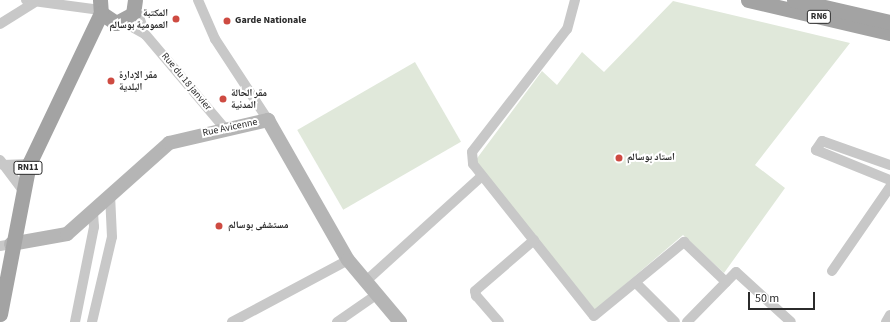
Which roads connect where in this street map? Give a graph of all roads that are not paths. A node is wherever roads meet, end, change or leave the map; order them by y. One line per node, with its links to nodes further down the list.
1 (198, 0): 13 (street)
2 (576, 0): 18 (street)
3 (748, 0): 8 (main road, RN6)
4 (794, 0): 8 (main road, RN6)
5 (30, 1): 7 (street); 10 (street)
6 (137, 3): 7 (main road, RN11); 12 (street)
7 (106, 11): 12 (street); 16 (main road, RN11)
8 (844, 17): 9 (main road, RN6); 11 (main road, RN6)
9 (890, 22)
10 (0, 24)
11 (890, 33)
12 (145, 34): 14 (street, Rue du 18 janvier)
13 (268, 120): 14 (street, Rue Avicenne); 26 (street, Rue Avicenne)
14 (226, 130): 22 (street, Rue Avicenne)
15 (2, 163): 16 (street); 21 (street)
16 (29, 164): 21 (main road, RN11)
17 (890, 165): 19 (street)
18 (482, 176): 24 (street); 28 (street)
19 (890, 180)
20 (890, 187): 27 (street)
21 (22, 189): 25 (main road, RN11)
22 (110, 194): 23 (street, Rue Avicenne); 38 (street)
23 (93, 211): 25 (street, Rue Avicenne); 37 (street)
24 (534, 240): 30 (street); 36 (street)
25 (6, 245): 32 (main road, RN11)
26 (348, 260): 28 (street, Rue Avicenne); 39 (street)
27 (832, 272)
28 (366, 281): 31 (street, Rue Avicenne)
29 (726, 282): 30 (street); 34 (street); 42 (street)
30 (636, 283): 41 (street)
31 (376, 295): 35 (street, Rue Avicenne); 40 (street)
32 (0, 314)
33 (890, 315): 43 (street)
34 (786, 320)
35 (398, 321)
36 (498, 321)
37 (75, 322)
38 (92, 322)
39 (232, 322)
40 (337, 322)
41 (675, 322)
42 (687, 322)
43 (886, 322)

